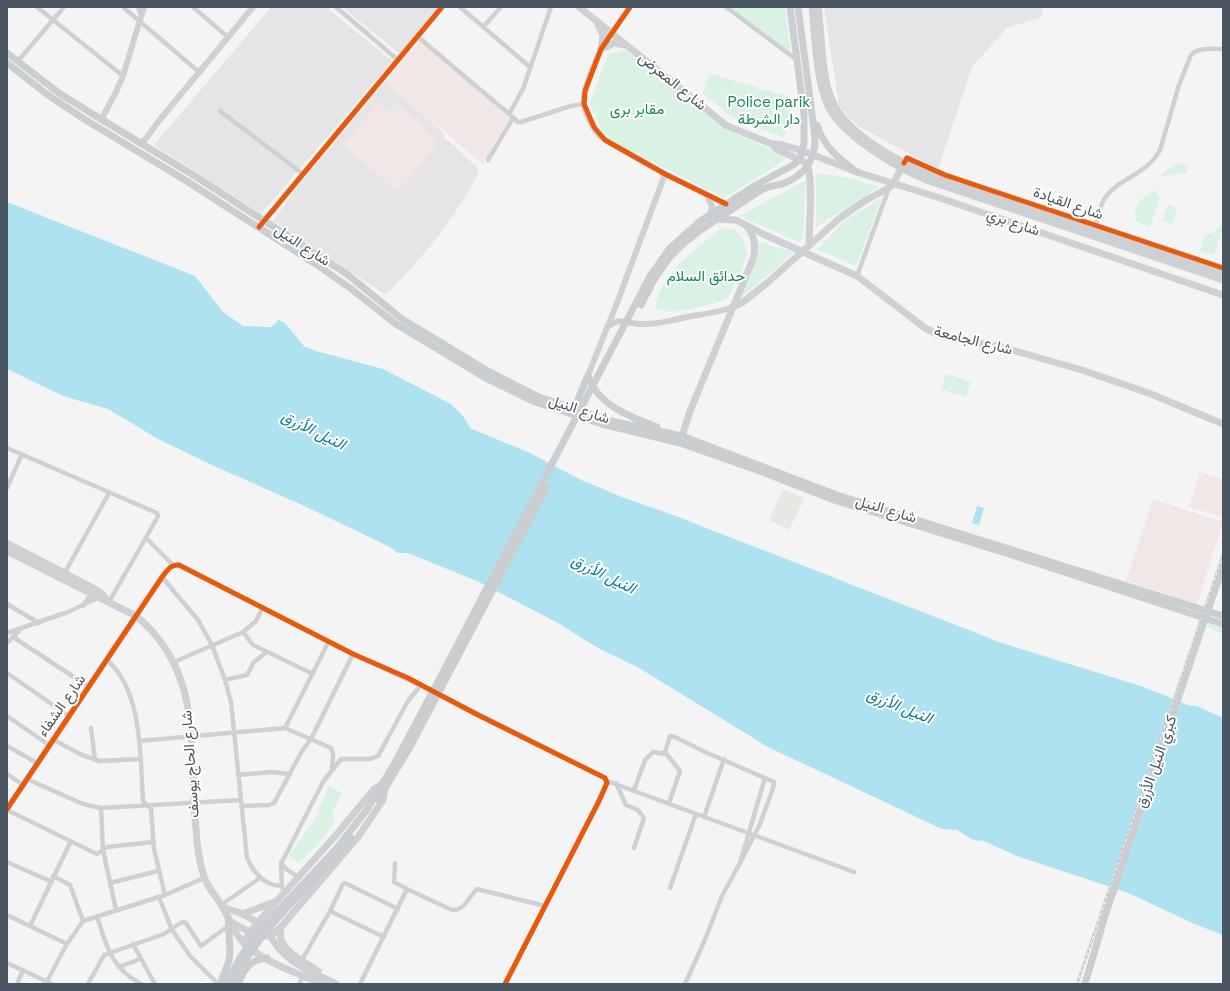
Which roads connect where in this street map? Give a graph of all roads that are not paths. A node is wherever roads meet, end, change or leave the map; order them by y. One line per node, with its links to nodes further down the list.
1 (37, 7): 22 (street)
2 (64, 7): 22 (street)
3 (123, 7): 20 (street)
4 (138, 7): 20 (street)
5 (144, 7): 20 (street)
6 (193, 7): 25 (street)
7 (253, 7): 25 (street)
8 (336, 7): 31 (street)
9 (442, 7): 26 (street)
10 (460, 7): 23 (street)
11 (500, 7): 23 (street)
12 (551, 7): 35 (street)
13 (579, 7): 21 (main road, شارع المعرض)
14 (630, 7): 24 (street)
15 (726, 7): 32 (street)
16 (790, 7): 32 (main road)
17 (798, 7): 39 (main road)
18 (812, 7): 49 (main road, شارع القيادة)
19 (818, 7): 49 (main road, شارع القيادة)
20 (140, 17): 36 (street); 37 (street)
21 (592, 17): 24 (main road, شارع المعرض); 28 (main road)
22 (53, 20): 33 (street); 37 (street)
23 (484, 28): 35 (street)
24 (611, 32): 27 (main road, شارع المعرض); 28 (street)
25 (228, 37): 36 (street)
26 (418, 37): 31 (street); 41 (street)
27 (627, 46): 28 (main road); 44 (main road, شارع المعرض)
28 (601, 49): 38 (street)
29 (1223, 49): 61 (street)
30 (7, 53): 33 (main road, شارع النيل)
31 (398, 60): 52 (street)
32 (796, 60): 45 (main road)
33 (18, 62): 42 (main road, شارع النيل)
34 (7, 63): 60 (main road, شارع النيل)
35 (530, 68): 41 (street)
36 (199, 72): 43 (street)
37 (123, 76): 42 (street)
38 (584, 104): 41 (street); 53 (street)
39 (811, 107): 46 (main road); 51 (main road)
40 (220, 111): 52 (street)
41 (511, 116): 48 (street)
42 (101, 120): 43 (main road, شارع النيل)
43 (142, 144): 58 (main road, شارع النيل)
44 (772, 144): 45 (main road, شارع المعرض); 47 (main road, شارع المعرض)
45 (803, 151): 46 (main road, شارع بري); 47 (main road)
46 (813, 156): 50 (main road); 51 (main road, شارع بري)
47 (800, 158): 50 (main road, شارع المعرض); 56 (main road)
48 (488, 160)
49 (904, 163): 54 (main road); 61 (main road, شارع القيادة); 64 (main road, شارع القيادة)
50 (808, 166): 57 (main road); 62 (main road)
51 (857, 172): 54 (main road, شارع بري)
52 (303, 174): 58 (street)
53 (665, 174): 55 (street); 71 (street)
54 (891, 186): 62 (main road); 67 (street); 69 (main road, شارع بري)
55 (706, 195): 56 (street); 57 (street)
56 (726, 204): 57 (main road)
57 (713, 217): 59 (main road, شارع الجامعة); 144 (main road, bridge)
58 (264, 221): 60 (street); 73 (main road, شارع النيل)
59 (744, 224): 63 (main road, شارع الجامعة); 70 (main road)
60 (259, 227): 76 (main road, شارع النيل)
61 (1095, 228): 64 (main road, شارع القيادة)
62 (809, 245): 63 (main road)
63 (803, 251): 67 (main road, شارع الجامعة); 70 (main road)
64 (1173, 258): 65 (street, شارع القيادة); 66 (main road, شارع القيادة); 68 (main road, شارع القيادة)
65 (1223, 268)
66 (1223, 274)
67 (857, 276): 74 (main road, شارع الجامعة)
68 (1223, 280)
69 (1223, 294)
70 (732, 308): 71 (street); 76 (main road)
71 (607, 328): 72 (street)
72 (588, 374): 73 (main road); 75 (main road)
73 (570, 407): 75 (main road, شارع النيل)
74 (1223, 424)
75 (664, 431): 76 (main road, شارع النيل)
76 (681, 439): 97 (main road, شارع النيل); 99 (main road, شارع النيل)
77 (7, 448): 78 (street)
78 (22, 454): 79 (street); 80 (street)
79 (7, 488)
80 (109, 493): 81 (street); 86 (street)
81 (146, 538): 84 (street); 91 (street)
82 (7, 543): 86 (main road, شارع الحاج يوسف)
83 (7, 551): 89 (main road, شارع الحاج يوسف)
84 (173, 565): 87 (street); 94 (street)
85 (1223, 567): 95 (main road)
86 (64, 574): 89 (main road, شارع الحاج يوسف)
87 (162, 577): 96 (street); 106 (street)
88 (1223, 577): 95 (main road)
89 (92, 591): 90 (main road, شارع الحاج يوسف); 93 (street)
90 (101, 596): 91 (main road, شارع الحاج يوسف); 93 (street)
91 (108, 601): 96 (main road, شارع الحاج يوسف)
92 (7, 604): 98 (street)
93 (82, 607): 98 (street)
94 (263, 607): 101 (street); 104 (street)
95 (1211, 608): 222 (main road, bridge)
96 (136, 616): 109 (street, شارع الشفاء); 110 (main road, شارع الحاج يوسف)
97 (1223, 616)
98 (39, 623): 100 (street)
99 (1223, 624)
100 (22, 628): 102 (street); 103 (street)
101 (243, 632): 106 (street); 107 (street)
102 (7, 633)
103 (13, 637): 105 (street); 115 (street)
104 (329, 641): 108 (street); 112 (street)
105 (7, 643)
106 (212, 645): 110 (street); 113 (street)
107 (267, 652): 112 (street); 113 (street)
108 (353, 654): 114 (street); 126 (street)
109 (107, 660): 115 (street, شارع الشفاء); 127 (street)
110 (174, 662): 124 (main road, شارع الحاج يوسف)
111 (7, 673): 118 (street)
112 (313, 674): 122 (street)
113 (225, 680): 123 (street)
114 (421, 685): 116 (street); 135 (street)
115 (90, 687): 118 (street, شارع الشفاء)
116 (430, 690)
117 (441, 695): 141 (street)
118 (69, 716): 125 (street, شارع الشفاء)
119 (9, 717): 120 (street); 129 (street)
120 (7, 724)
121 (91, 728): 133 (street)
122 (285, 728): 123 (street); 126 (street)
123 (234, 732): 124 (street); 138 (street)
124 (192, 736): 127 (street); 147 (main road, شارع الحاج يوسف)
125 (52, 739): 129 (street, شارع الشفاء); 133 (street)
126 (311, 739): 135 (street); 137 (street)
127 (139, 741): 131 (street)
128 (7, 746): 134 (street)
129 (48, 746): 134 (street, شارع الشفاء)
130 (666, 754): 132 (street); 145 (street); 148 (street)
131 (140, 759): 133 (street); 149 (street)
132 (724, 759): 139 (street); 154 (street)
133 (95, 760)
134 (37, 763): 140 (street, شارع الشفاء)
135 (332, 768): 164 (street)
136 (7, 774): 143 (street)
137 (290, 774): 138 (street); 150 (street)
138 (238, 775): 146 (street)
139 (765, 778): 155 (street); 156 (street)
140 (27, 779): 143 (street, شارع الشفاء); 151 (street)
141 (607, 781): 142 (street); 180 (street)
142 (616, 783): 145 (street); 159 (street)
143 (23, 785): 152 (street, شارع الشفاء)
144 (383, 787): 168 (main road); 191 (main road); 214 (main road, bridge); 215 (main road, bridge)
145 (634, 790): 148 (street)
146 (240, 800): 147 (street); 150 (street)
147 (193, 803): 149 (street); 169 (main road, شارع الحاج يوسف)
148 (669, 803): 153 (street)
149 (148, 805): 151 (street); 158 (street)
150 (241, 806): 170 (street)
151 (101, 808): 160 (street)
152 (7, 809): 157 (street)
153 (696, 814): 154 (street); 173 (street)
154 (704, 817): 155 (street)
155 (749, 833): 156 (street); 163 (street)
156 (755, 835): 163 (street); 166 (street)
157 (71, 841): 160 (street); 167 (street)
158 (153, 842): 160 (street); 165 (street)
159 (634, 848)
160 (104, 850): 172 (street)
161 (7, 862): 171 (street)
162 (395, 863): 174 (street)
163 (740, 863): 221 (street)
164 (281, 864): 168 (street); 175 (street)
165 (158, 871): 172 (street); 176 (street)
166 (854, 872)
167 (53, 876): 171 (street); 187 (street)
168 (298, 877): 175 (main road)
169 (204, 878): 176 (street); 179 (main road, شارع الحاج يوسف)
170 (260, 878): 175 (street); 179 (street)
171 (50, 881): 190 (street)
172 (110, 883): 182 (street)
173 (670, 888)
174 (407, 889): 180 (street); 181 (street)
175 (283, 890): 178 (main road)
176 (165, 895): 177 (street)
177 (159, 896): 182 (street); 192 (street)
178 (276, 901): 184 (main road); 189 (main road)
179 (222, 906): 184 (main road, شارع الحاج يوسف); 188 (main road, شارع الحاج يوسف)
180 (545, 906): 220 (street)
181 (398, 909): 183 (street); 195 (street)
182 (116, 910): 186 (street)
183 (330, 911): 195 (street); 202 (street)
184 (243, 914): 189 (main road, شارع الحاج يوسف)
185 (7, 915): 190 (street)
186 (97, 916): 187 (street); 199 (street)
187 (83, 921): 197 (street)
188 (229, 922): 192 (street); 193 (main road); 196 (main road, شارع الحاج يوسف); 213 (main road)
189 (258, 922): 193 (main road); 194 (main road, شارع الحاج يوسف)
190 (30, 926): 197 (street)
191 (281, 928): 194 (main road); 202 (main road)
192 (172, 930): 198 (street); 213 (street)
193 (251, 931): 194 (main road); 196 (main road)
194 (271, 935): 207 (main road, شارع الحاج يوسف)
195 (384, 937): 219 (street)
196 (243, 942): 200 (main road, شارع الحاج يوسف)
197 (67, 944): 208 (street)
198 (132, 944): 199 (street); 201 (street)
199 (108, 953): 204 (street); 210 (street)
200 (267, 958): 206 (main road, شارع الحاج يوسف); 216 (main road)
201 (140, 959): 204 (street); 212 (street)
202 (302, 960): 207 (main road)
203 (7, 963): 205 (street)
204 (119, 967): 211 (street)
205 (23, 970): 208 (street); 209 (street)
206 (303, 976): 207 (main road, شارع الحاج يوسف); 217 (street)
207 (325, 982): 218 (main road, شارع الحاج يوسف)
208 (50, 983)
209 (17, 984)
210 (88, 984)
211 (141, 984)
212 (155, 984)
213 (219, 984)
214 (226, 984)
215 (232, 984)
216 (238, 984)
217 (299, 984)
218 (336, 984)
219 (360, 984)
220 (505, 984)
221 (685, 984)
222 (1087, 984)

